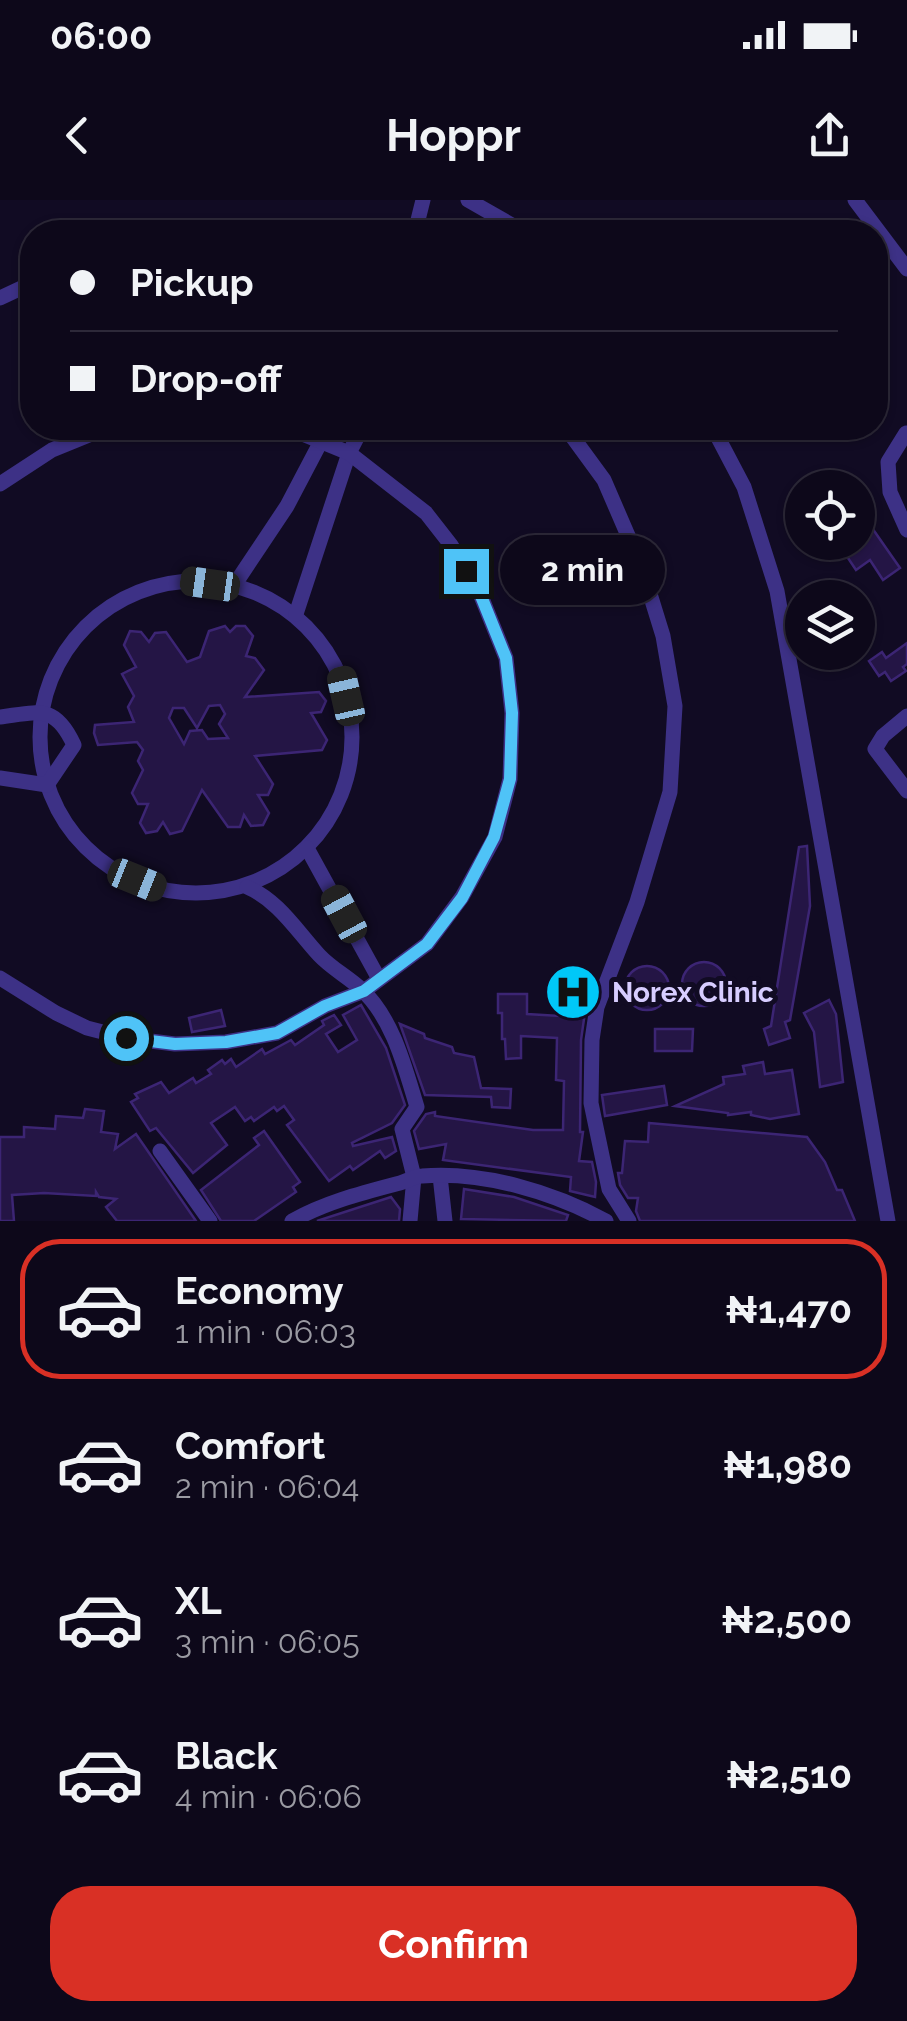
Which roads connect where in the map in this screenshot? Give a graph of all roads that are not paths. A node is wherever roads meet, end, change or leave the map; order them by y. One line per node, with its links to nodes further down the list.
1 (468, 200): 3 (street)
2 (855, 200): 4 (street)
3 (500, 219)
4 (870, 220)
5 (888, 244): 6 (street)
6 (907, 269)
7 (906, 432): 16 (street)
8 (77, 440): 15 (street)
9 (321, 440): 17 (street)
10 (331, 440): 14 (street)
11 (356, 440): 14 (street)
12 (575, 440): 38 (street)
13 (719, 440): 39 (street)
14 (348, 454): 18 (street); 28 (street)
15 (0, 484)
16 (907, 530)
17 (233, 587): 18 (street); 19 (street)
18 (296, 614): 25 (street)
19 (42, 712): 21 (street); 23 (street); 23 (street)
20 (907, 716): 24 (street)
21 (0, 718)
22 (0, 778): 23 (street)
23 (47, 785): 26 (street)
24 (907, 791)
25 (307, 848): 26 (street); 28 (street)
26 (247, 888): 29 (street)
27 (0, 978): 29 (street)
28 (379, 979): 29 (street)
29 (364, 991): 32 (street)
30 (160, 1151): 33 (street)
31 (440, 1176): 32 (street); 36 (street); 37 (street)
32 (414, 1177): 34 (street); 35 (street)
33 (210, 1221)
34 (292, 1221)
35 (410, 1221)
36 (445, 1221)
37 (606, 1221)
38 (629, 1221)
39 (888, 1221)

